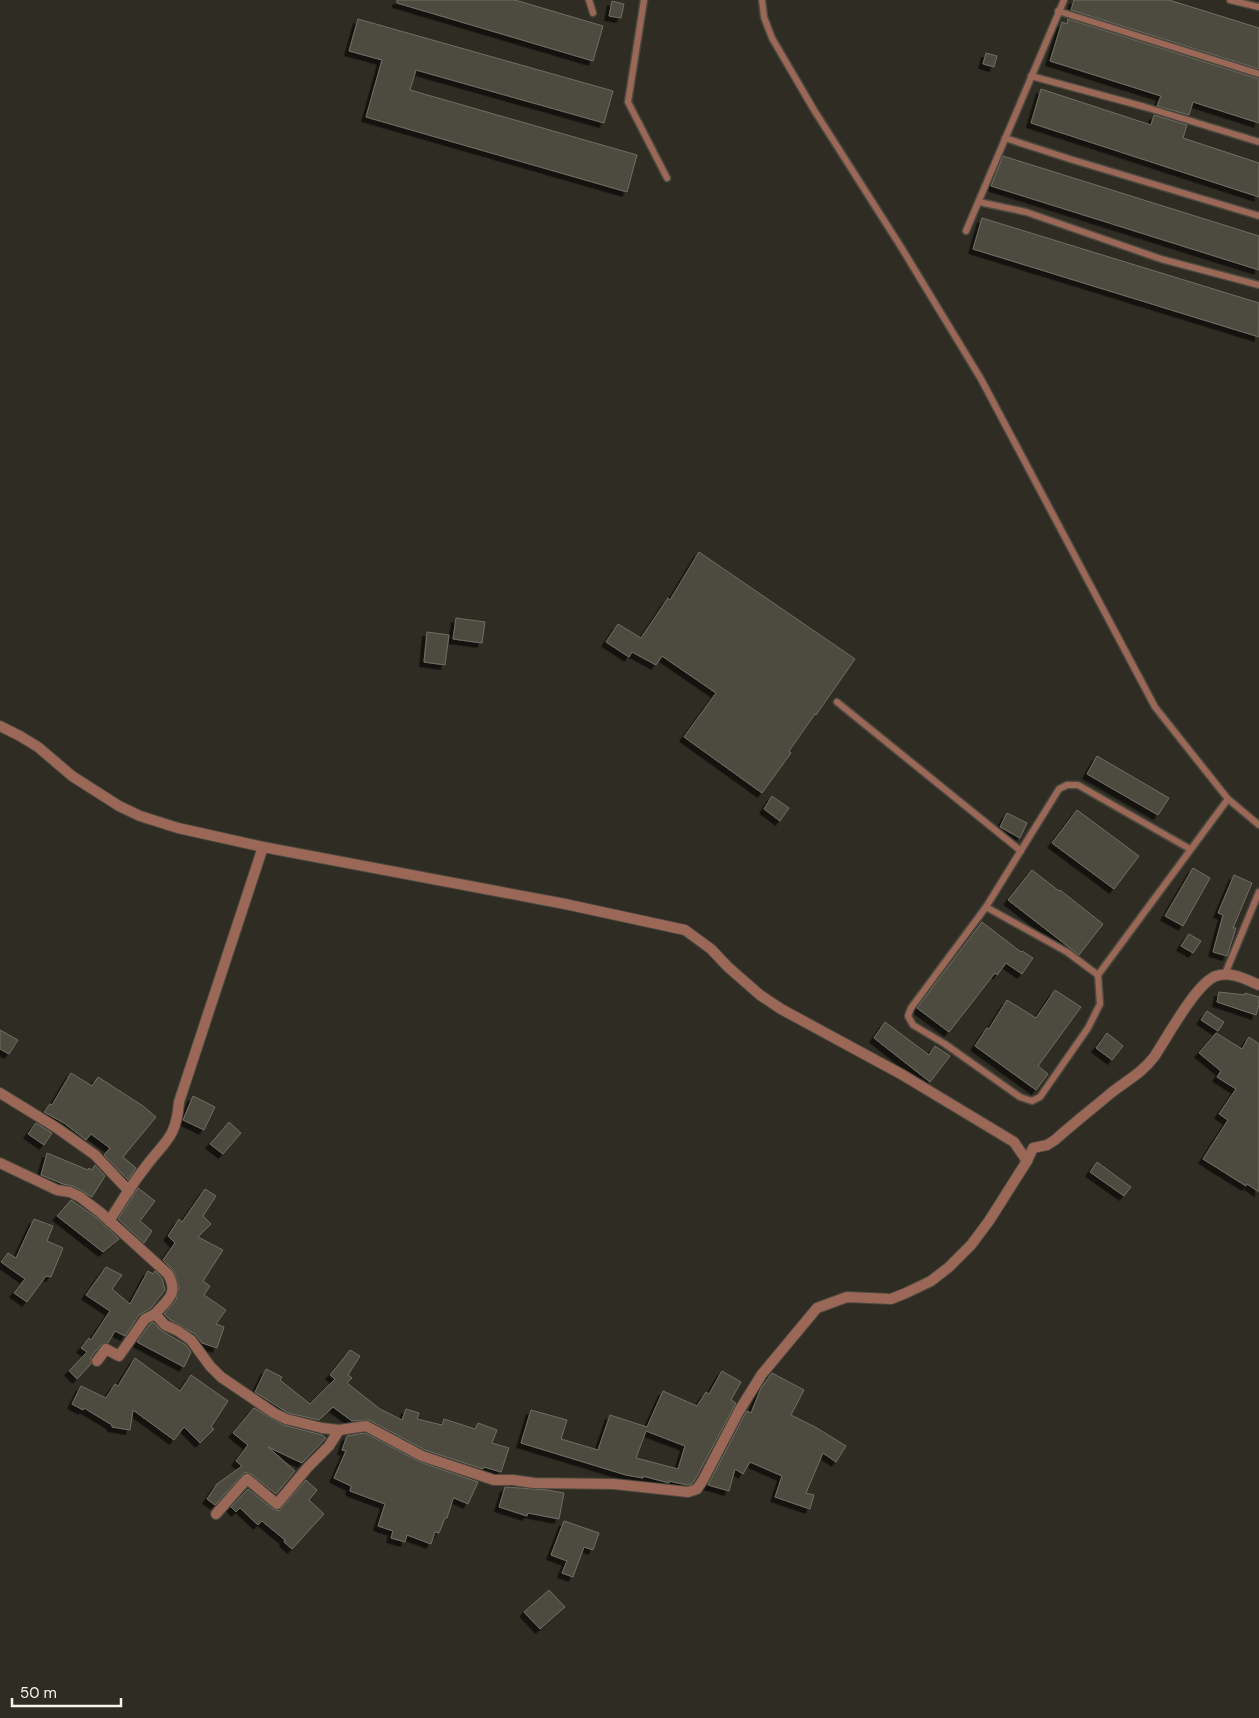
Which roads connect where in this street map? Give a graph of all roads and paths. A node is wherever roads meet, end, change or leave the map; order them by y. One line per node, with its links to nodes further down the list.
1 (589, 0): 8 (lane)
2 (644, 0): 13 (lane)
3 (762, 0): 20 (lane)
4 (1064, 0): 7 (lane)
5 (1230, 0): 6 (lane)
6 (1259, 7)
7 (1058, 11): 9 (lane); 10 (lane)
8 (593, 13)
9 (1259, 74)
10 (1031, 76): 11 (lane); 12 (lane)
11 (1005, 138): 14 (lane); 15 (lane)
12 (1259, 142)
13 (667, 178)
14 (979, 202): 16 (lane); 17 (lane)
15 (1259, 216)
16 (966, 231)
17 (1259, 285)
18 (837, 702): 24 (lane)
19 (0, 726): 22 (street)
20 (1228, 799): 21 (lane); 23 (lane)
21 (1259, 825)
22 (263, 847): 31 (street); 33 (street)
23 (1190, 849): 24 (lane); 28 (lane)
24 (1021, 851): 26 (lane)
25 (1259, 892): 27 (lane)
26 (986, 907): 28 (lane); 28 (lane)
27 (1225, 974): 29 (street); 31 (street)
28 (1098, 976)
29 (1259, 985)
30 (0, 1093): 33 (street)
31 (1027, 1161): 37 (street)
32 (0, 1163): 34 (street)
33 (128, 1192): 34 (street)
34 (109, 1221): 35 (street)
35 (155, 1314): 36 (street); 37 (street)
36 (97, 1361)
37 (339, 1430): 38 (street)
38 (216, 1514)

